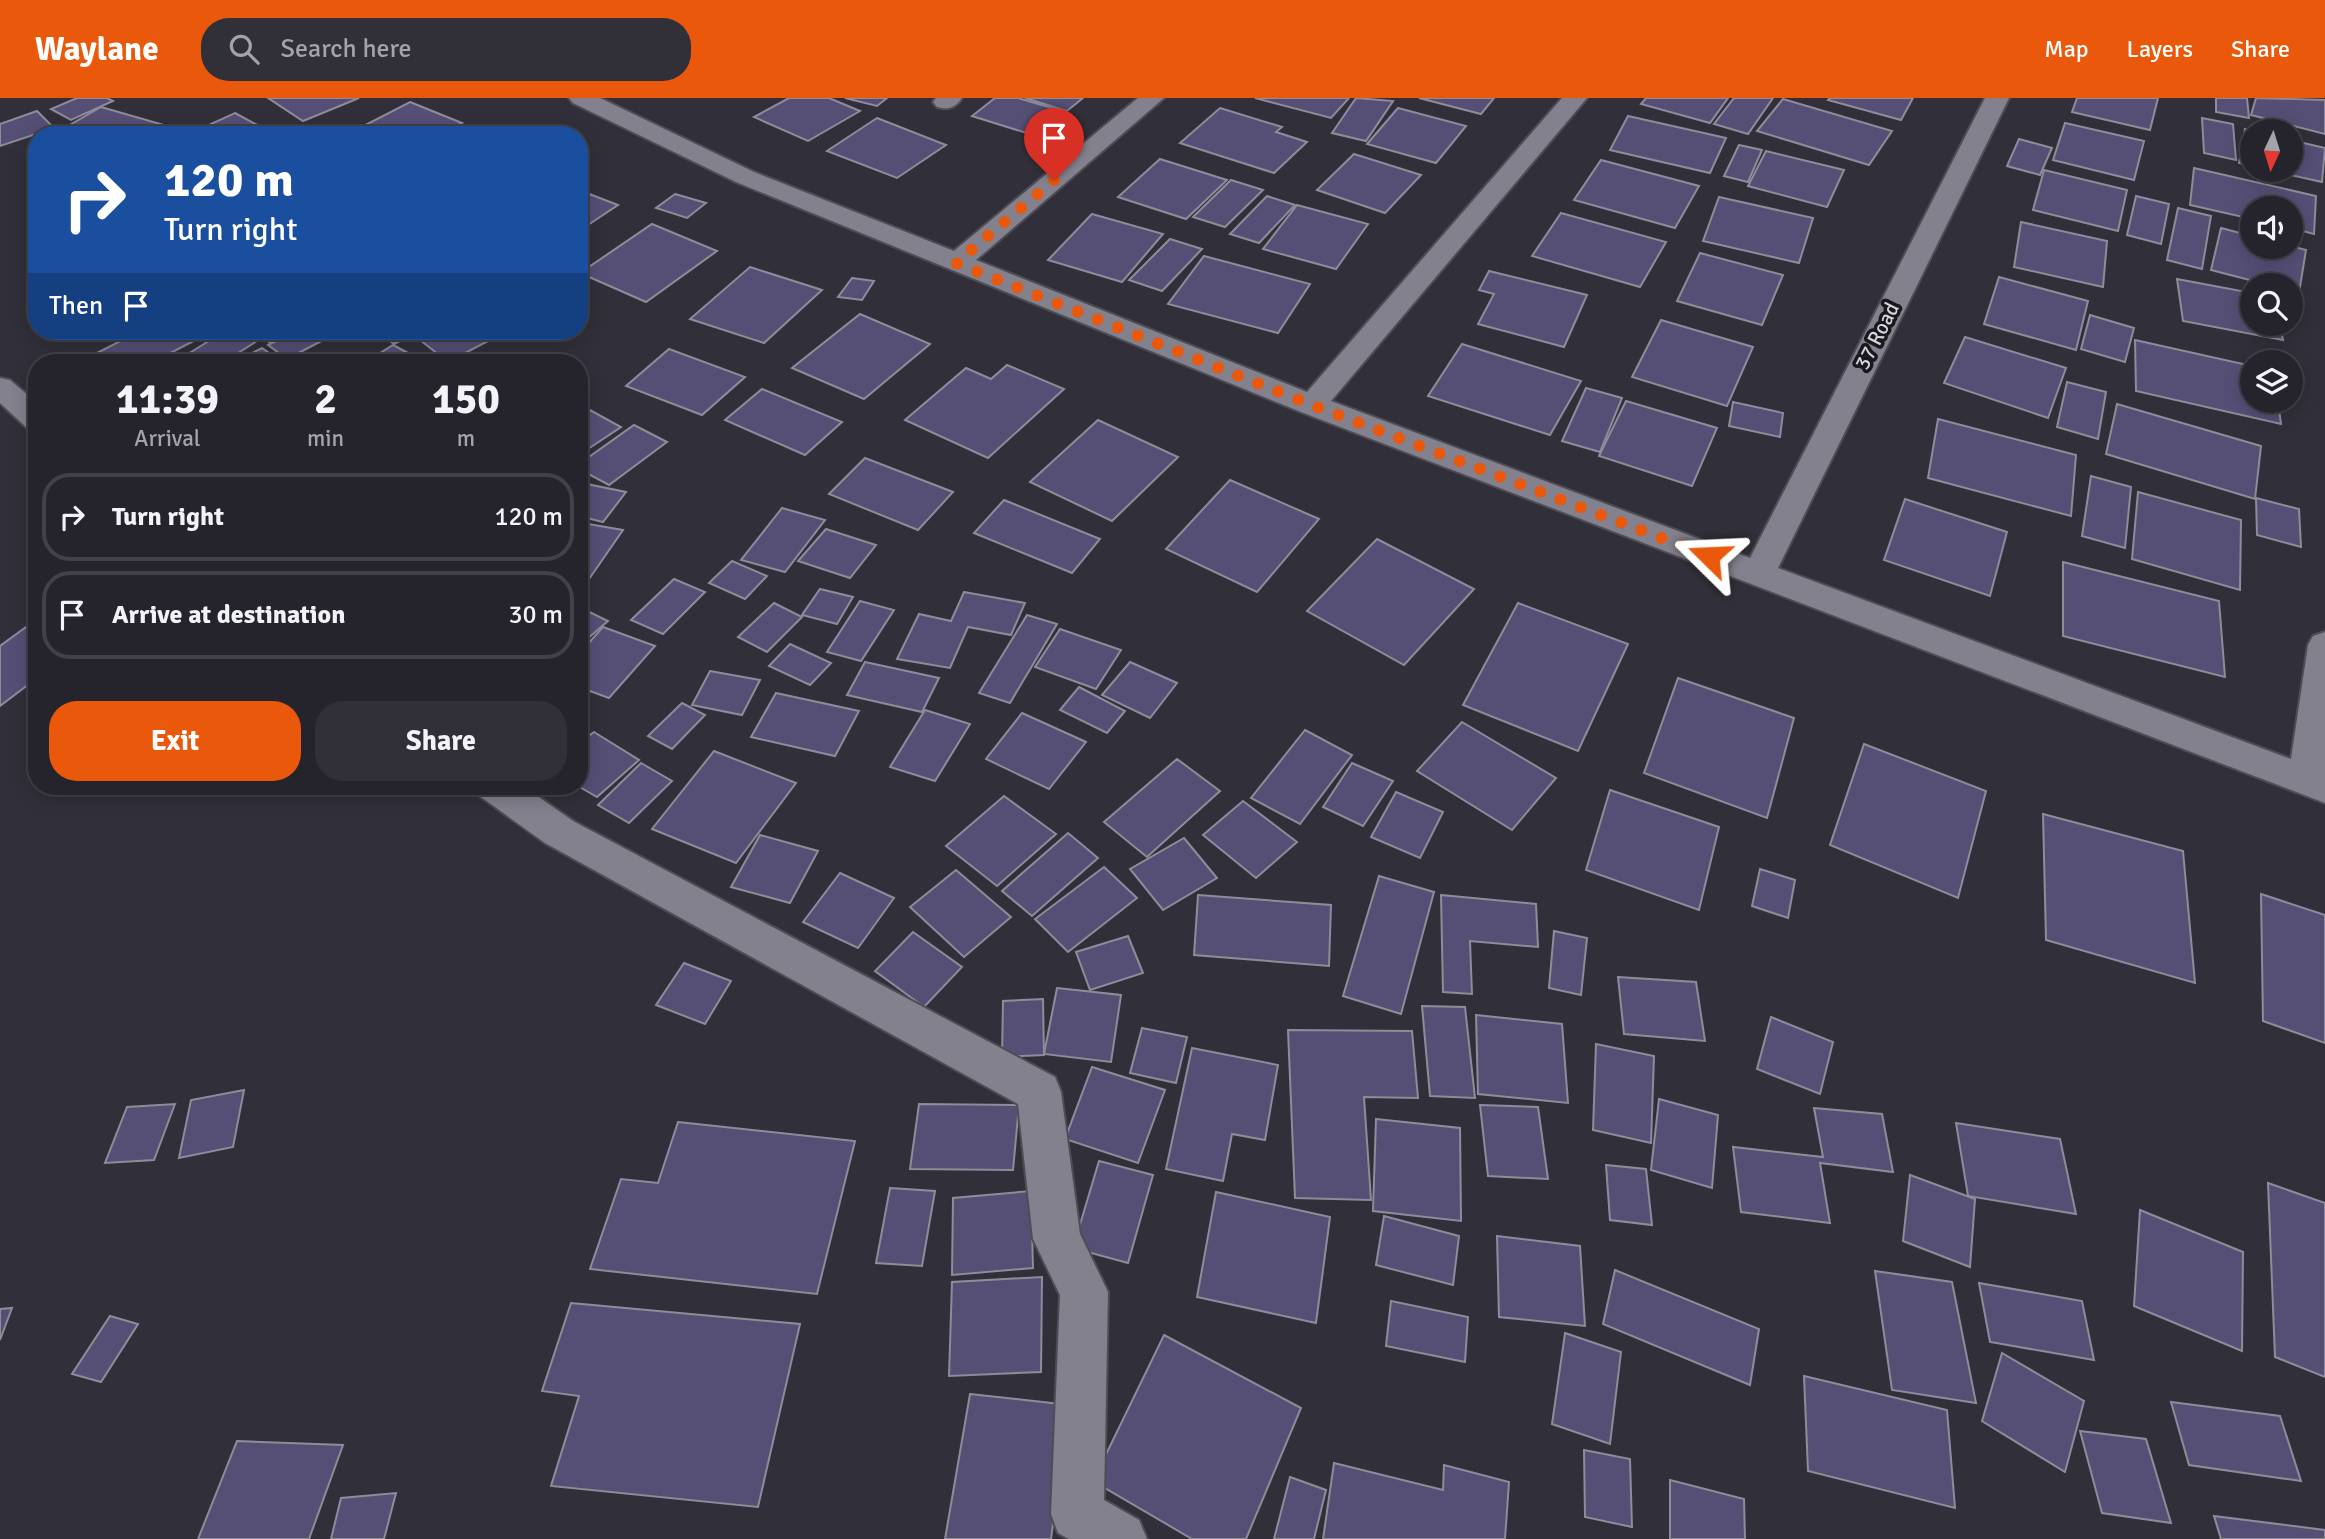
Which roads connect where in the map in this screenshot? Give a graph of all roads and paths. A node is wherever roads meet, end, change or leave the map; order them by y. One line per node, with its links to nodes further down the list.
1 (582, 98): 5 (street)
2 (1152, 98): 5 (street)
3 (1575, 98): 7 (street)
4 (1997, 98): 9 (street, 37 Road)
5 (956, 263): 7 (street)
6 (0, 387): 8 (street)
7 (1312, 405): 9 (street)
8 (28, 412)
9 (1758, 575): 11 (street)
10 (2325, 645): 11 (street)
11 (2316, 784)
12 (507, 795): 13 (street)
13 (1120, 1539)

